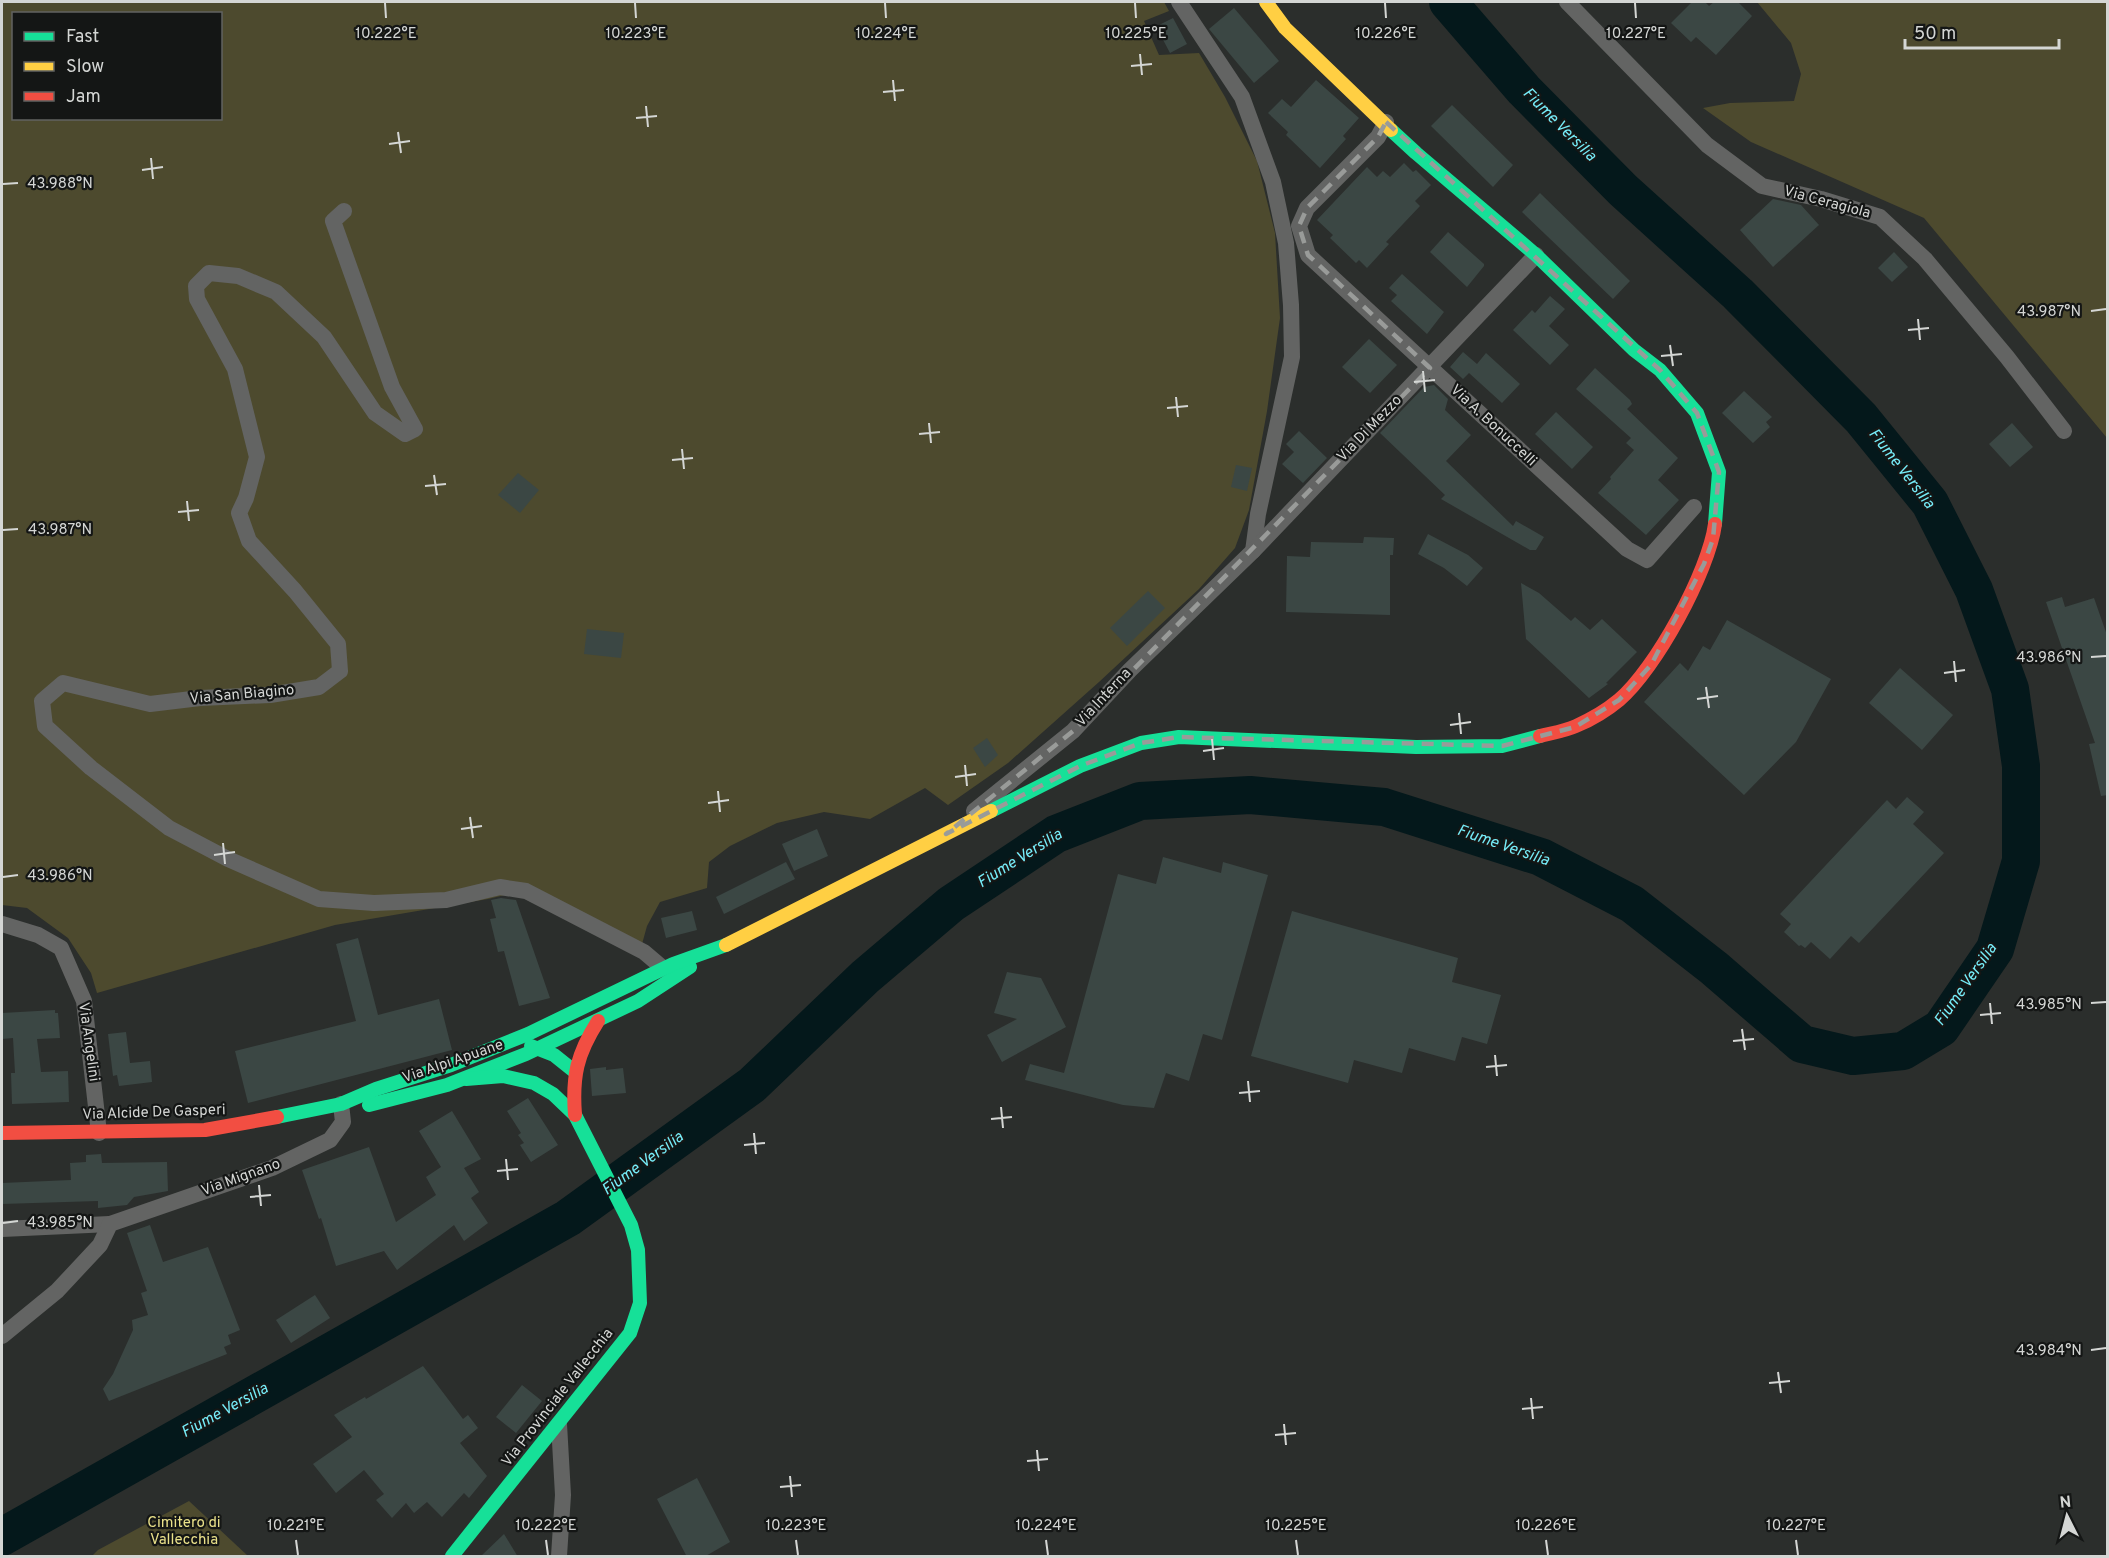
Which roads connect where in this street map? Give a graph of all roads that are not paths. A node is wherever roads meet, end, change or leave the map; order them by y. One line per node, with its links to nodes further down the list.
1 (1179, 2): 10 (street)
2 (1266, 2): 4 (main road)
3 (1567, 2): 8 (street, Via Ceragiola)
4 (1386, 122): 6 (main road); 7 (street, Via A. Bonuccelli)
5 (344, 211): 14 (street, Via San Biagino)
6 (1536, 255): 7 (street, Via Di Mezzo); 11 (main road)
7 (1430, 368): 9 (street, Via A. Bonuccelli); 10 (street, Via Di Mezzo)
8 (2064, 431)
9 (1694, 507)
10 (1253, 551): 11 (street, Via Interna)
11 (946, 834): 13 (main road)
12 (2, 924): 25 (street, Via Angelini)
13 (710, 950): 14 (main road); 16 (main road, Via Alpi Apuane)
14 (663, 969): 15 (main road)
15 (619, 991): 17 (main road); 18 (main road, Via Alpi Apuane)
16 (598, 1022): 17 (main road, Via Alpi Apuane); 19 (main road)
17 (542, 1048): 18 (main road); 19 (main road); 20 (main road, Via Alpi Apuane); 21 (main road)
18 (451, 1065): 22 (main road, Via Alpi Apuane)
19 (574, 1071): 23 (main road)
20 (466, 1079): 21 (main road); 22 (main road, Via Alpi Apuane)
21 (541, 1087): 23 (main road)
22 (341, 1104): 25 (main road, Via Alcide De Gasperi); 26 (street, Via Mignano)
23 (575, 1115): 29 (main road, Via Provinciale Vallecchia)
24 (2, 1133): 25 (main road, Via Alcide De Gasperi)
25 (99, 1133)
26 (110, 1224): 27 (street, Via Mignano); 28 (street)
27 (2, 1229)
28 (2, 1336)
29 (559, 1424): 30 (main road, Via Provinciale Vallecchia); 31 (street)
30 (452, 1557)
31 (560, 1557)

